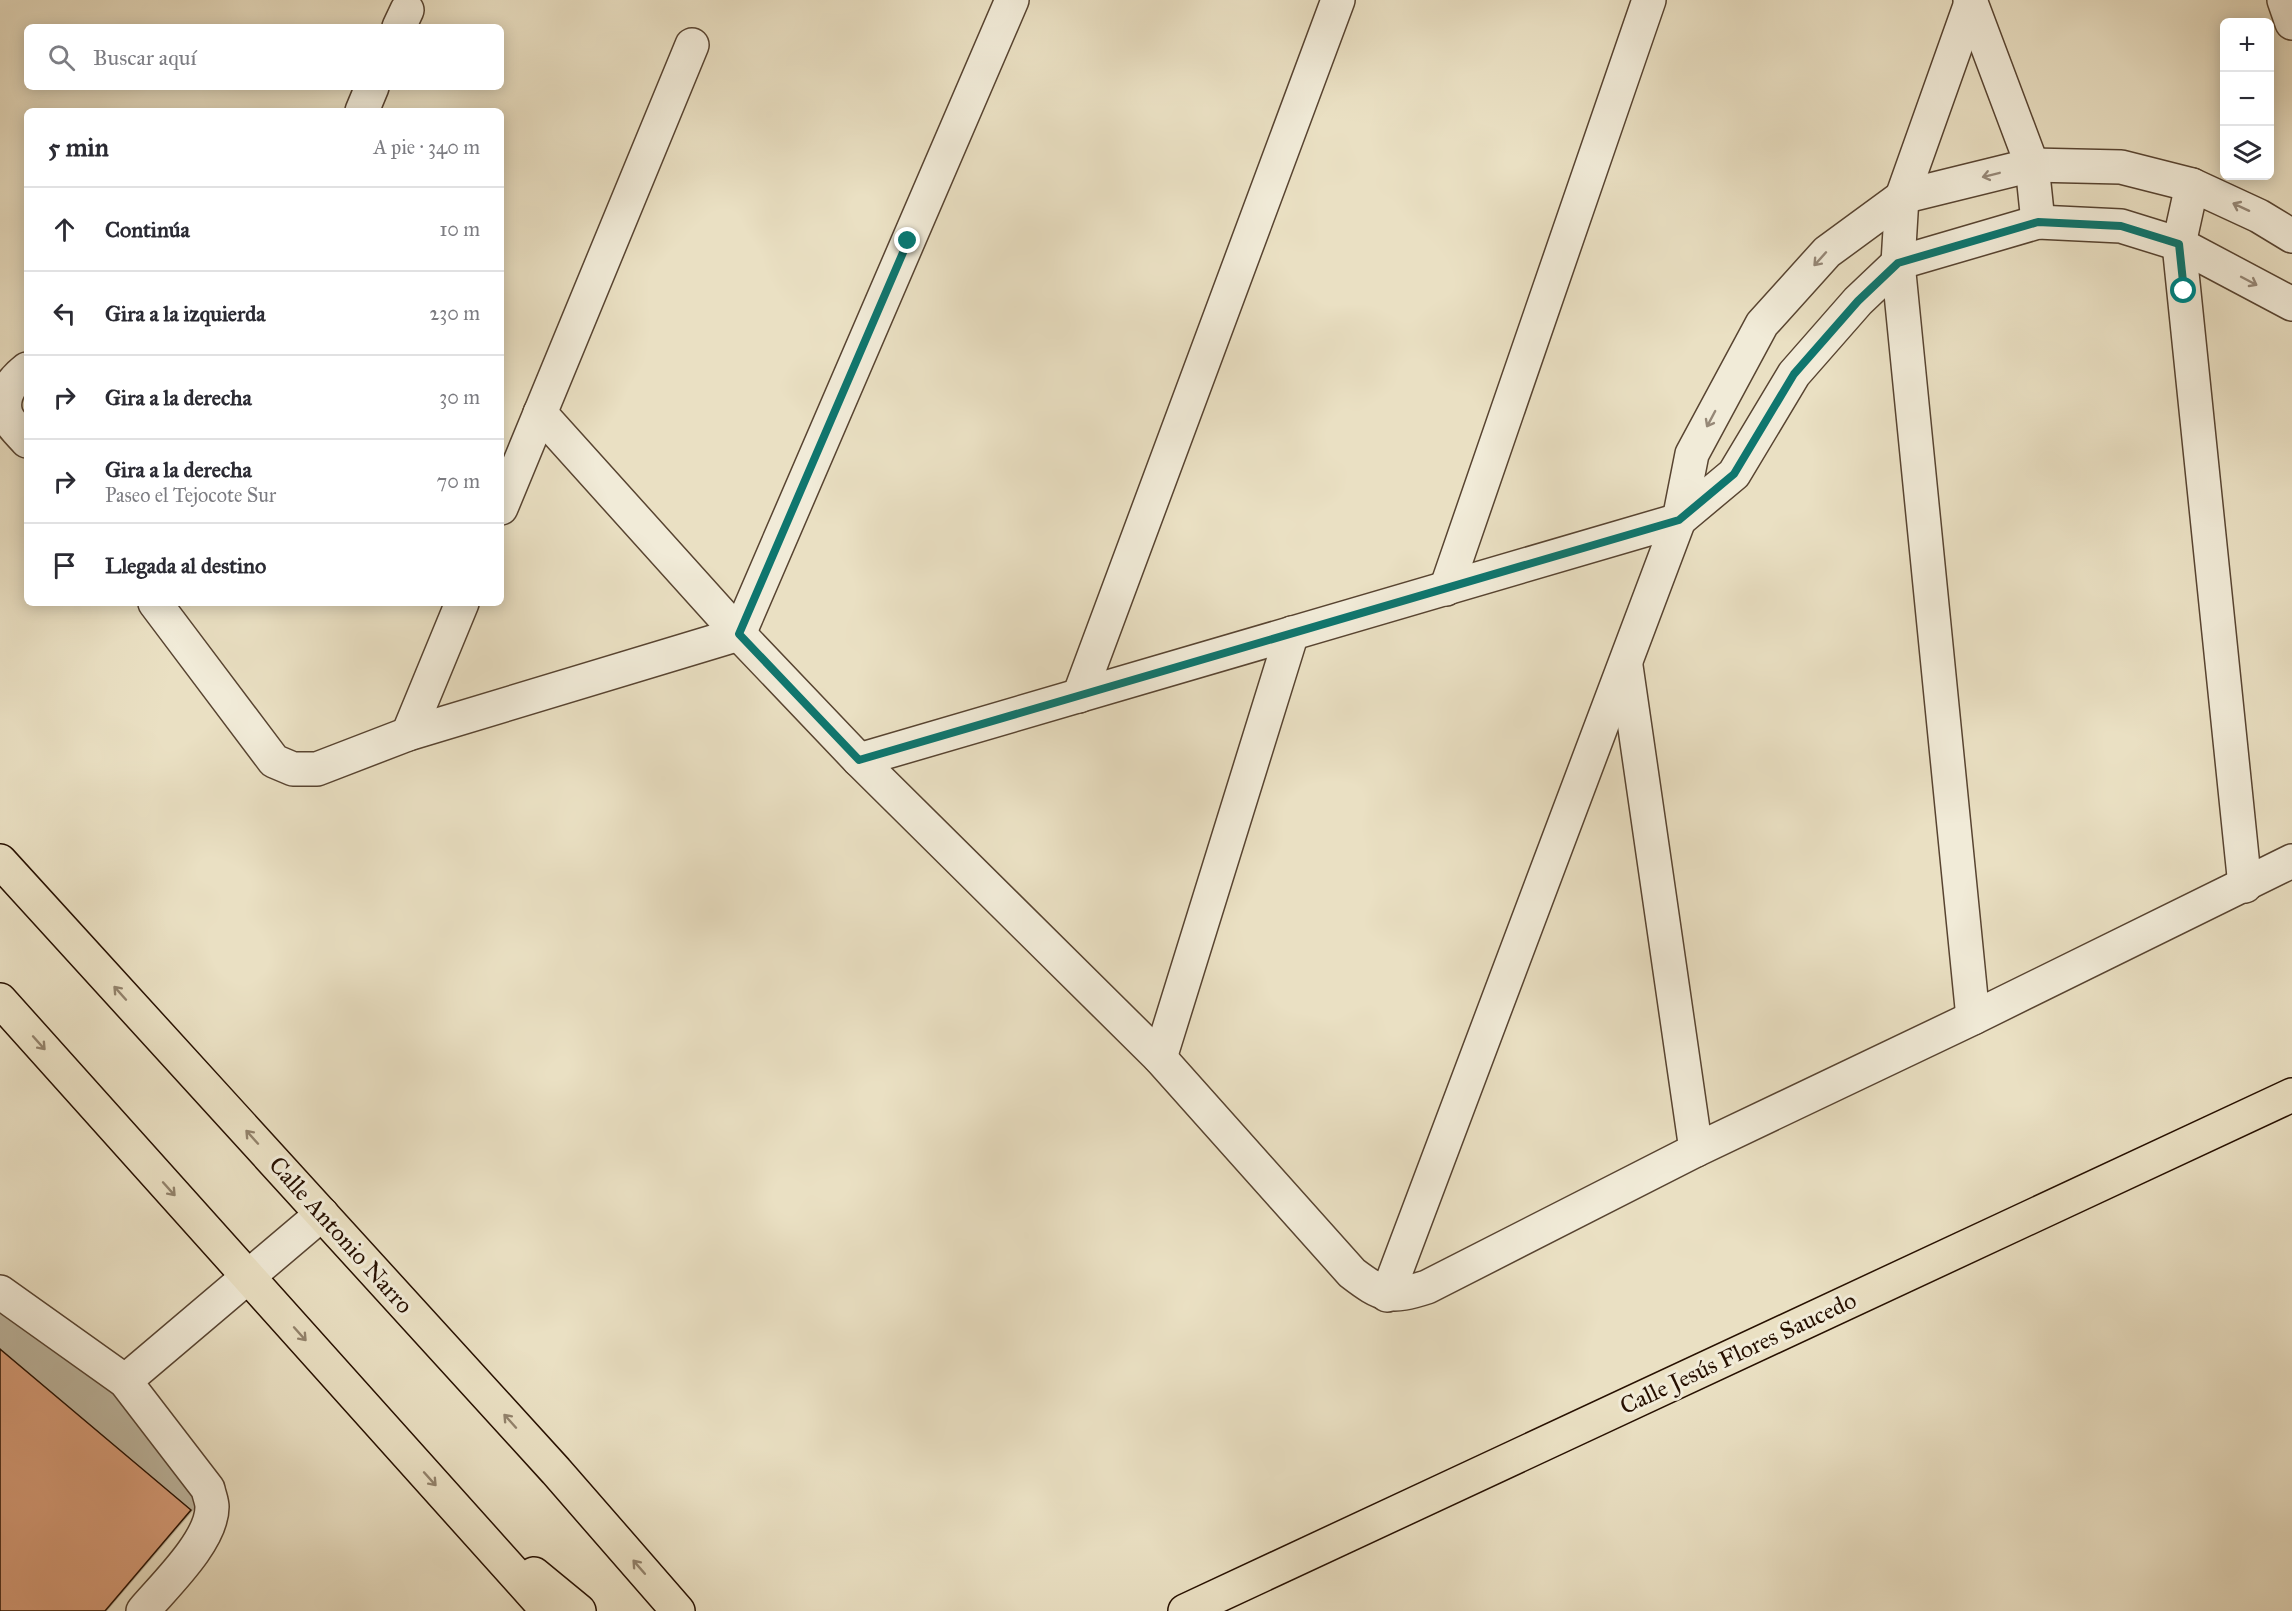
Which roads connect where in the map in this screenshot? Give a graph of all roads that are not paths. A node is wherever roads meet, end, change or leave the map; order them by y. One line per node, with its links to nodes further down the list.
1 (1012, 0): 27 (street)
2 (1338, 0): 29 (street)
3 (1648, 0): 23 (street)
4 (2284, 0): 6 (street)
5 (1971, 2): 10 (street); 12 (street)
6 (2292, 23)
7 (692, 45): 19 (street)
8 (371, 90): 9 (street)
9 (363, 108)
10 (2032, 165): 11 (street); 12 (street, one-way to 12); 13 (street)
11 (2192, 185): 14 (street, one-way to 11); 15 (street)
12 (1902, 197): 16 (street); 22 (street, one-way to 22)
13 (2038, 222): 15 (street); 16 (street)
14 (2292, 236)
15 (2179, 244): 17 (street, one-way to 17); 34 (street)
16 (1898, 263): 22 (street); 36 (street)
17 (2292, 304)
18 (24, 371): 20 (street)
19 (540, 413): 21 (street); 27 (street)
20 (24, 437)
21 (504, 501)
22 (1679, 520): 23 (street); 28 (street)
23 (1446, 589): 26 (street)
24 (157, 606): 30 (street)
25 (461, 606): 30 (street)
26 (1292, 633): 29 (street); 37 (street)
27 (739, 634): 30 (street); 31 (street)
28 (1625, 664): 39 (street); 43 (street)
29 (1079, 696): 31 (street)
30 (408, 734)
31 (859, 760): 37 (street)
32 (0, 861): 40 (main road, Calle Antonio Narro, one-way to 32)
33 (2292, 861): 34 (street)
34 (2245, 886): 36 (street)
35 (0, 1000): 41 (main road, one-way to 41)
36 (1973, 1018): 39 (street)
37 (1160, 1058): 43 (street)
38 (2292, 1095): 50 (main road, Calle Jesús Flores Saucedo)
39 (1696, 1150): 43 (street)
40 (322, 1214): 41 (street); 49 (main road, Calle Antonio Narro, one-way to 40)
41 (247, 1275): 44 (street); 45 (main road, one-way to 45)
42 (0, 1292): 44 (street)
43 (1387, 1295)
44 (125, 1381): 46 (street)
45 (472, 1527): 47 (main road); 48 (main road)
46 (143, 1611)
47 (548, 1611)
48 (579, 1611)
49 (678, 1611)
50 (1185, 1611)

